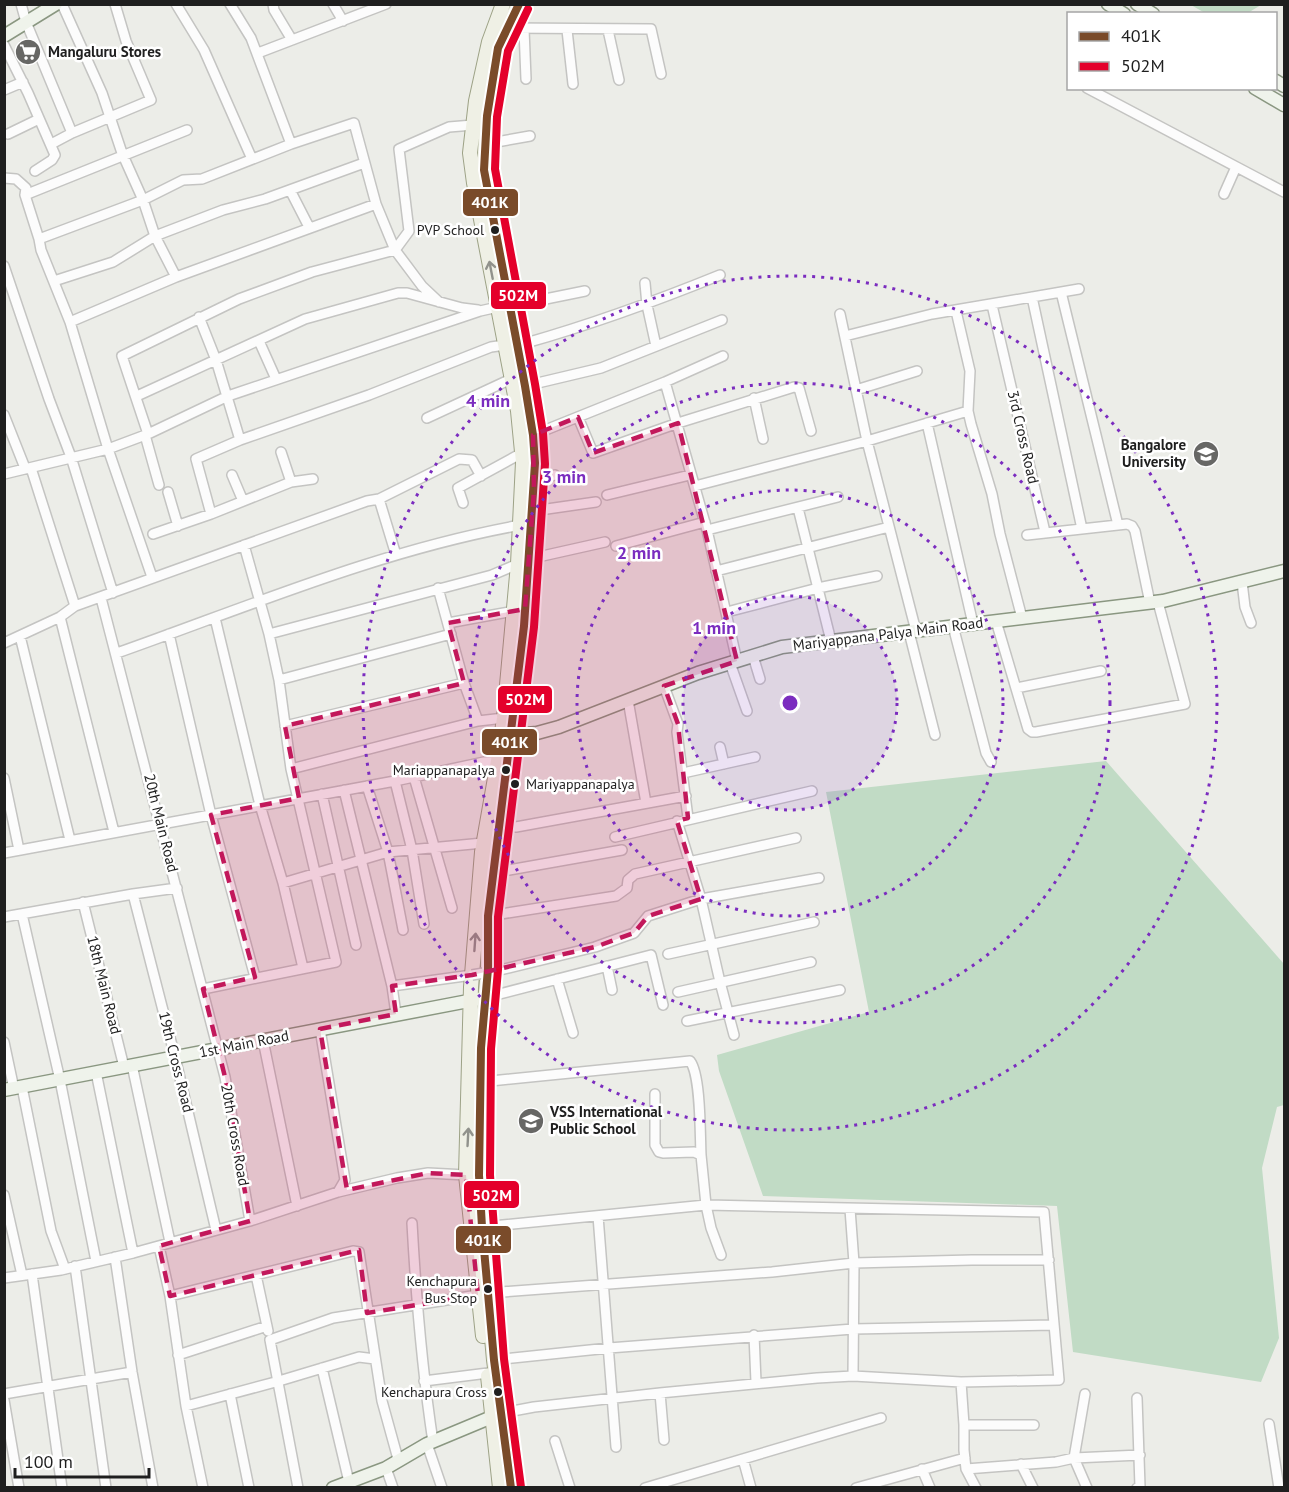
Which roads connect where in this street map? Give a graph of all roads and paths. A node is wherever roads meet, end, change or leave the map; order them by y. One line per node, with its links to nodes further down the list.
1 (21, 4): 17 (street)
2 (56, 4): 17 (street)
3 (62, 4): 35 (street)
4 (115, 4): 35 (street)
5 (176, 4): 46 (street)
6 (230, 4): 25 (street)
7 (273, 4): 23 (street)
8 (333, 4): 16 (street)
9 (386, 4): 16 (street)
10 (503, 4): 37 (main road)
11 (519, 4): 18 (main road)
12 (1108, 4): 14 (street)
13 (1137, 4): 15 (street)
14 (1121, 12)
15 (1150, 12)
16 (344, 21): 23 (street)
17 (26, 22): 22 (street); 39 (street)
18 (508, 28): 19 (street); 44 (main road)
19 (524, 29): 20 (street); 27 (street)
20 (567, 30): 21 (street); 30 (street)
21 (608, 30): 26 (street); 28 (street)
22 (4, 36)
23 (292, 40): 25 (street)
24 (4, 45): 29 (street)
25 (258, 52): 43 (street)
26 (661, 74)
27 (526, 80)
28 (619, 80)
29 (23, 82): 31 (street); 36 (street)
30 (573, 84)
31 (4, 90)
32 (1091, 90): 48 (street)
33 (1258, 90): 34 (street)
34 (1284, 105)
35 (110, 117): 39 (street); 45 (street)
36 (39, 119): 40 (street); 49 (street)
37 (473, 125): 60 (street); 73 (main road, one-way to 37)
38 (187, 130): 45 (street)
39 (72, 133): 42 (street)
40 (8, 134)
41 (530, 136): 44 (street)
42 (55, 142)
43 (291, 144): 46 (street); 47 (street)
44 (485, 144): 73 (main road)
45 (124, 156): 54 (street); 55 (street)
46 (252, 159): 55 (street)
47 (364, 163): 51 (street); 56 (street)
48 (1236, 167): 52 (street); 53 (street)
49 (35, 171)
50 (4, 178): 54 (street)
51 (290, 190): 57 (street); 58 (street)
52 (1284, 192)
53 (1224, 194)
54 (25, 195): 59 (street)
55 (143, 200): 58 (street); 59 (street)
56 (376, 204): 57 (street); 60 (street)
57 (309, 227): 63 (street)
58 (155, 236): 63 (street); 64 (street)
59 (39, 239): 64 (street)
60 (395, 250): 70 (street); 77 (street)
61 (4, 266): 110 (street)
62 (720, 275): 71 (street)
63 (176, 277): 79 (street)
64 (54, 281): 79 (street)
65 (645, 283): 71 (street)
66 (1078, 289): 68 (street)
67 (585, 291): 73 (street)
68 (1061, 292): 69 (street); 133 (street)
69 (1032, 297): 72 (street); 137 (street)
70 (439, 302): 74 (street); 81 (street)
71 (647, 305): 82 (street); 83 (street)
72 (992, 305): 75 (street); 138 (street, 3rd Cross Road)
73 (504, 307): 74 (street); 82 (main road)
74 (480, 311): 87 (street)
75 (956, 311): 80 (street); 95 (street)
76 (840, 314): 80 (street)
77 (199, 317): 85 (street); 92 (street)
78 (722, 320): 83 (street)
79 (70, 322): 107 (street)
80 (845, 336): 91 (street)
81 (259, 340): 85 (street); 87 (street)
82 (510, 344): 88 (main road); 90 (main road); 105 (street)
83 (656, 346): 90 (street)
84 (723, 356): 89 (street)
85 (216, 360): 92 (street); 93 (street)
86 (917, 371): 91 (street)
87 (276, 379): 93 (street)
88 (512, 379): 98 (street); 109 (main road)
89 (665, 382): 97 (street); 99 (street)
90 (525, 386): 103 (main road)
91 (856, 390): 106 (street)
92 (137, 396): 102 (street)
93 (228, 396): 102 (street); 105 (street)
94 (754, 398): 99 (street); 101 (street); 104 (street)
95 (968, 411): 100 (street); 163 (street)
96 (4, 415): 111 (street)
97 (578, 417): 99 (street); 103 (street)
98 (427, 418)
99 (678, 423): 115 (street)
100 (927, 423): 106 (street); 167 (street)
101 (811, 431)
102 (147, 434): 107 (street); 120 (street)
103 (533, 435): 118 (main road)
104 (763, 439)
105 (240, 440): 131 (street)
106 (867, 441): 121 (street); 136 (street)
107 (108, 449): 110 (street); 150 (street)
108 (281, 452): 119 (street)
109 (522, 453): 116 (street); 132 (main road)
110 (71, 457): 111 (street); 154 (street)
111 (31, 468): 112 (street); 158 (street)
112 (4, 474)
113 (232, 475): 126 (street)
114 (555, 475): 118 (street)
115 (690, 475): 121 (street); 123 (street)
116 (482, 476): 125 (street); 127 (street)
117 (313, 479): 119 (street)
118 (534, 480): 130 (main road)
119 (291, 482): 126 (street)
120 (159, 485)
121 (695, 486): 135 (street)
122 (168, 492): 134 (street)
123 (607, 495)
124 (838, 496): 129 (street)
125 (379, 499): 142 (street); 145 (street)
126 (243, 501): 131 (street)
127 (463, 502)
128 (596, 502): 130 (street)
129 (798, 508): 135 (street); 144 (street)
130 (533, 511): 146 (main road)
131 (211, 514): 134 (street)
132 (521, 525): 145 (street); 146 (main road)
133 (1118, 525): 137 (street); 157 (street)
134 (178, 526): 139 (street)
135 (706, 526): 143 (street); 148 (street)
136 (889, 527): 144 (street); 169 (street)
137 (1082, 528): 138 (street)
138 (1046, 532): 140 (street)
139 (153, 534)
140 (1027, 535)
141 (605, 542): 146 (street)
142 (244, 545): 150 (street); 156 (street)
143 (616, 546)
144 (808, 549): 148 (street); 153 (street)
145 (396, 555): 156 (street)
146 (523, 562): 152 (street); 159 (main road); 191 (main road)
147 (1284, 571): 151 (street, Mariyappana Palya Main Road)
148 (716, 572): 160 (street)
149 (877, 576): 153 (street)
150 (152, 578): 154 (street)
151 (1242, 582): 157 (street, Mariyappana Palya Main Road); 166 (street)
152 (438, 588): 165 (street); 171 (street)
153 (818, 588): 160 (street); 174 (street)
154 (113, 593): 155 (street)
155 (101, 598): 158 (street); 176 (street, 20th Main Road)
156 (260, 601): 162 (street); 171 (street)
157 (1154, 602): 163 (street, Mariyappana Palya Main Road); 184 (street)
158 (75, 606): 161 (street)
159 (514, 611): 165 (street); 187 (main road)
160 (727, 612): 178 (street)
161 (60, 617): 173 (street); 215 (street)
162 (215, 618): 170 (street); 209 (street)
163 (1022, 618): 164 (street, Mariyappana Palya Main Road)
164 (996, 621): 167 (street, Mariyappana Palya Main Road); 184 (street)
165 (448, 623): 172 (street)
166 (1251, 623)
167 (973, 624): 168 (street, Mariyappana Palya Main Road)
168 (952, 626): 169 (street, Mariyappana Palya Main Road); 195 (street)
169 (912, 631): 174 (street, Mariyappana Palya Main Road); 190 (street)
170 (170, 634): 176 (street); 210 (street)
171 (269, 634): 181 (street)
172 (451, 634): 181 (street); 182 (street)
173 (20, 636): 175 (street); 218 (street)
174 (831, 641): 177 (street, Mariyappana Palya Main Road)
175 (4, 643)
176 (117, 653): 213 (street, 20th Main Road)
177 (753, 656): 178 (street, Mariyappana Palya Main Road); 180 (street)
178 (733, 662): 183 (street, Mariyappana Palya Main Road); 186 (street)
179 (1101, 671): 184 (street)
180 (760, 679)
181 (279, 680): 189 (street)
182 (464, 683): 188 (street); 189 (street)
183 (664, 686): 185 (street, Mariyappana Palya Main Road); 198 (street)
184 (1016, 688)
185 (628, 700): 191 (street, Mariyappana Palya Main Road); 208 (street)
186 (747, 711)
187 (504, 718): 188 (street); 191 (main road)
188 (478, 721): 197 (street)
189 (285, 726): 197 (street)
190 (935, 735)
191 (506, 736): 194 (main road)
192 (720, 747): 196 (street)
193 (755, 757): 196 (street)
194 (503, 760): 199 (street); 214 (main road); 219 (main road)
195 (991, 762)
196 (724, 764): 198 (street)
197 (291, 769): 207 (street)
198 (683, 773): 206 (street)
199 (414, 777): 201 (street); 220 (street)
200 (4, 778): 221 (street)
201 (395, 781): 202 (street); 222 (street)
202 (367, 786): 203 (street); 224 (street)
203 (344, 790): 205 (street); 226 (street)
204 (812, 791): 211 (street)
205 (322, 794): 207 (street); 228 (street)
206 (686, 796): 208 (street); 211 (street)
207 (299, 798): 209 (street); 230 (street)
208 (646, 803): 214 (street)
209 (260, 805): 210 (street); 232 (street)
210 (211, 815): 213 (street); 251 (street)
211 (688, 818): 212 (street)
212 (677, 821): 216 (street); 227 (street)
213 (161, 824): 215 (street); 233 (street, 20th Main Road)
214 (498, 825): 229 (main road)
215 (114, 832): 218 (street)
216 (615, 837)
217 (796, 838): 227 (street)
218 (70, 840): 221 (street)
219 (483, 843): 220 (street); 250 (main road, one-way to 219)
220 (434, 847): 222 (street); 237 (street)
221 (19, 850): 225 (street)
222 (412, 850): 224 (street); 242 (street)
223 (622, 850): 229 (street)
224 (388, 852): 226 (street); 243 (street)
225 (4, 853)
226 (360, 861): 228 (street); 254 (street)
227 (688, 861): 235 (street); 239 (street)
228 (339, 867): 230 (street); 244 (street)
229 (493, 871): 239 (main road)
230 (317, 874): 232 (street); 249 (street)
231 (819, 878): 235 (street)
232 (283, 883): 249 (street)
233 (177, 888): 234 (street); 255 (street, 20th Main Road)
234 (133, 894): 236 (street); 270 (street, 19th Cross Road)
235 (701, 899): 245 (street); 250 (street, bridge)
236 (83, 902): 238 (street); 271 (street, 18th Main Road)
237 (452, 908)
238 (22, 914): 240 (street); 273 (street)
239 (488, 916): 259 (main road)
240 (4, 917)
241 (814, 922): 245 (street)
242 (424, 924)
243 (403, 930)
244 (356, 945)
245 (712, 945): 246 (street); 253 (street)
246 (668, 954)
247 (812, 962): 253 (street)
248 (607, 966): 252 (street); 256 (street); 260 (street)
249 (303, 968): 251 (street)
250 (472, 975): 254 (street); 259 (main road)
251 (255, 977): 255 (street)
252 (557, 980): 259 (street); 265 (street)
253 (720, 982): 258 (street); 261 (street)
254 (392, 986): 262 (street)
255 (203, 989): 269 (street, 20th Main Road)
256 (612, 990)
257 (840, 990): 261 (street)
258 (678, 992)
259 (478, 999): 262 (street, 1st Main Road); 274 (main road); 278 (main road, one-way to 259)
260 (663, 1005)
261 (728, 1011): 263 (street); 266 (street)
262 (396, 1014): 264 (street, 1st Main Road)
263 (687, 1021)
264 (320, 1029): 267 (street, 1st Main Road); 279 (street)
265 (573, 1033)
266 (734, 1035)
267 (263, 1040): 269 (street, 1st Main Road); 282 (street)
268 (4, 1042): 275 (street)
269 (218, 1049): 270 (street, 1st Main Road); 285 (street, 20th Cross Road)
270 (175, 1057): 271 (street, 1st Main Road); 288 (street, 19th Cross Road)
271 (128, 1066): 272 (street, 1st Main Road); 289 (street, 18th Main Road)
272 (96, 1072): 273 (street, 1st Main Road); 291 (street)
273 (60, 1080): 275 (street, 1st Main Road); 295 (street)
274 (481, 1082): 277 (street); 287 (main road)
275 (13, 1089): 297 (street)
276 (655, 1094): 277 (street)
277 (701, 1155): 281 (street)
278 (466, 1174): 279 (street); 302 (main road)
279 (338, 1192): 282 (street)
280 (4, 1195): 298 (street)
281 (706, 1205): 283 (street); 284 (street); 292 (street)
282 (297, 1206): 285 (street)
283 (850, 1209): 294 (street); 296 (street)
284 (598, 1216): 287 (street); 301 (street)
285 (250, 1221): 288 (street)
286 (412, 1223): 304 (street)
287 (482, 1227): 302 (main road)
288 (216, 1230): 289 (street)
289 (170, 1242): 290 (street)
290 (159, 1246): 291 (street); 303 (street)
291 (133, 1253): 293 (street)
292 (721, 1255)
293 (116, 1257): 295 (street); 316 (street)
294 (1049, 1260): 296 (street); 306 (street)
295 (96, 1261): 297 (street)
296 (854, 1263): 301 (street); 308 (street)
297 (70, 1268): 298 (street); 318 (street)
298 (27, 1275): 300 (street); 323 (street)
299 (256, 1275): 303 (street); 305 (street); 307 (street)
300 (4, 1278)
301 (604, 1284): 302 (street); 311 (street)
302 (483, 1294): 304 (street); 314 (main road)
303 (170, 1296): 312 (street)
304 (416, 1306): 305 (street); 319 (street)
305 (367, 1313): 310 (street); 313 (street)
306 (1054, 1325): 308 (street); 322 (street)
307 (267, 1326): 310 (street); 312 (street)
308 (853, 1329): 309 (street); 317 (street)
309 (754, 1335): 311 (street); 321 (street)
310 (270, 1340): 320 (street)
311 (609, 1348): 314 (street); 328 (street)
312 (178, 1354): 331 (street)
313 (375, 1359): 315 (street); 345 (street)
314 (491, 1366): 319 (street); 332 (main road)
315 (322, 1368): 320 (street); 350 (street)
316 (132, 1372): 318 (street); 355 (street)
317 (853, 1376): 321 (street); 322 (street)
318 (92, 1381): 323 (street); 354 (street)
319 (424, 1381): 339 (street)
320 (279, 1382): 326 (street); 358 (street)
321 (756, 1382): 324 (street)
322 (961, 1382): 335 (street)
323 (49, 1388): 325 (street); 353 (street)
324 (660, 1393): 328 (street); 337 (street)
325 (4, 1394)
326 (230, 1394): 331 (street); 357 (street)
327 (1085, 1394): 343 (street)
328 (612, 1398): 332 (street); 340 (street)
329 (1137, 1398): 341 (street)
330 (4, 1400): 352 (street)
331 (186, 1406): 356 (street)
332 (497, 1415): 339 (street); 362 (main road); 363 (main road)
333 (881, 1418): 344 (street)
334 (1269, 1424): 373 (street)
335 (964, 1425): 336 (street); 342 (street)
336 (1034, 1425)
337 (664, 1440)
338 (555, 1441): 364 (street)
339 (430, 1443): 345 (street); 361 (street)
340 (616, 1447)
341 (1140, 1455): 343 (street); 372 (street)
342 (965, 1458): 348 (street); 349 (street)
343 (1074, 1458): 346 (street); 371 (street)
344 (743, 1459): 365 (street); 366 (street)
345 (398, 1460): 347 (street)
346 (1021, 1464): 349 (street); 370 (street)
347 (386, 1468): 350 (street); 360 (street)
348 (922, 1469): 351 (street); 368 (street)
349 (966, 1469): 369 (street)
350 (349, 1482): 359 (street)
351 (884, 1484): 367 (street)
352 (19, 1488)
353 (62, 1488)
354 (106, 1488)
355 (153, 1488)
356 (203, 1488)
357 (249, 1488)
358 (298, 1488)
359 (333, 1488)
360 (393, 1488)
361 (442, 1488)
362 (500, 1488)
363 (511, 1488)
364 (570, 1488)
365 (645, 1488)
366 (751, 1488)
367 (856, 1488)
368 (930, 1488)
369 (976, 1488)
370 (1033, 1488)
371 (1087, 1488)
372 (1137, 1488)
373 (1279, 1488)

